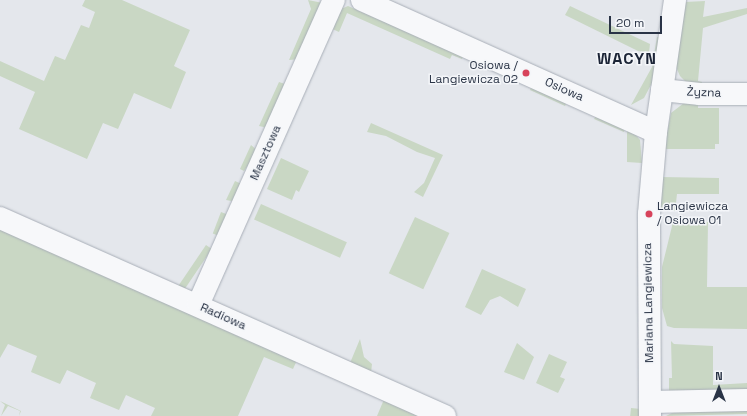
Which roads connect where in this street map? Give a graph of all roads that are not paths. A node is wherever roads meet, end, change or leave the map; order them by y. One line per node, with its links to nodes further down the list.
1 (334, 0): 8 (street, Masztowa)
2 (362, 0): 6 (street, Osiowa)
3 (675, 0): 4 (street, Mariana Langiewicza)
4 (662, 90): 5 (street, Żyzna); 6 (street, Mariana Langiewicza)
5 (747, 94)
6 (656, 132): 10 (street, Mariana Langiewicza)
7 (0, 218): 8 (street, Radiowa)
8 (198, 305): 11 (street, Radiowa)
9 (747, 400): 10 (street)
10 (650, 409)
11 (445, 416)

